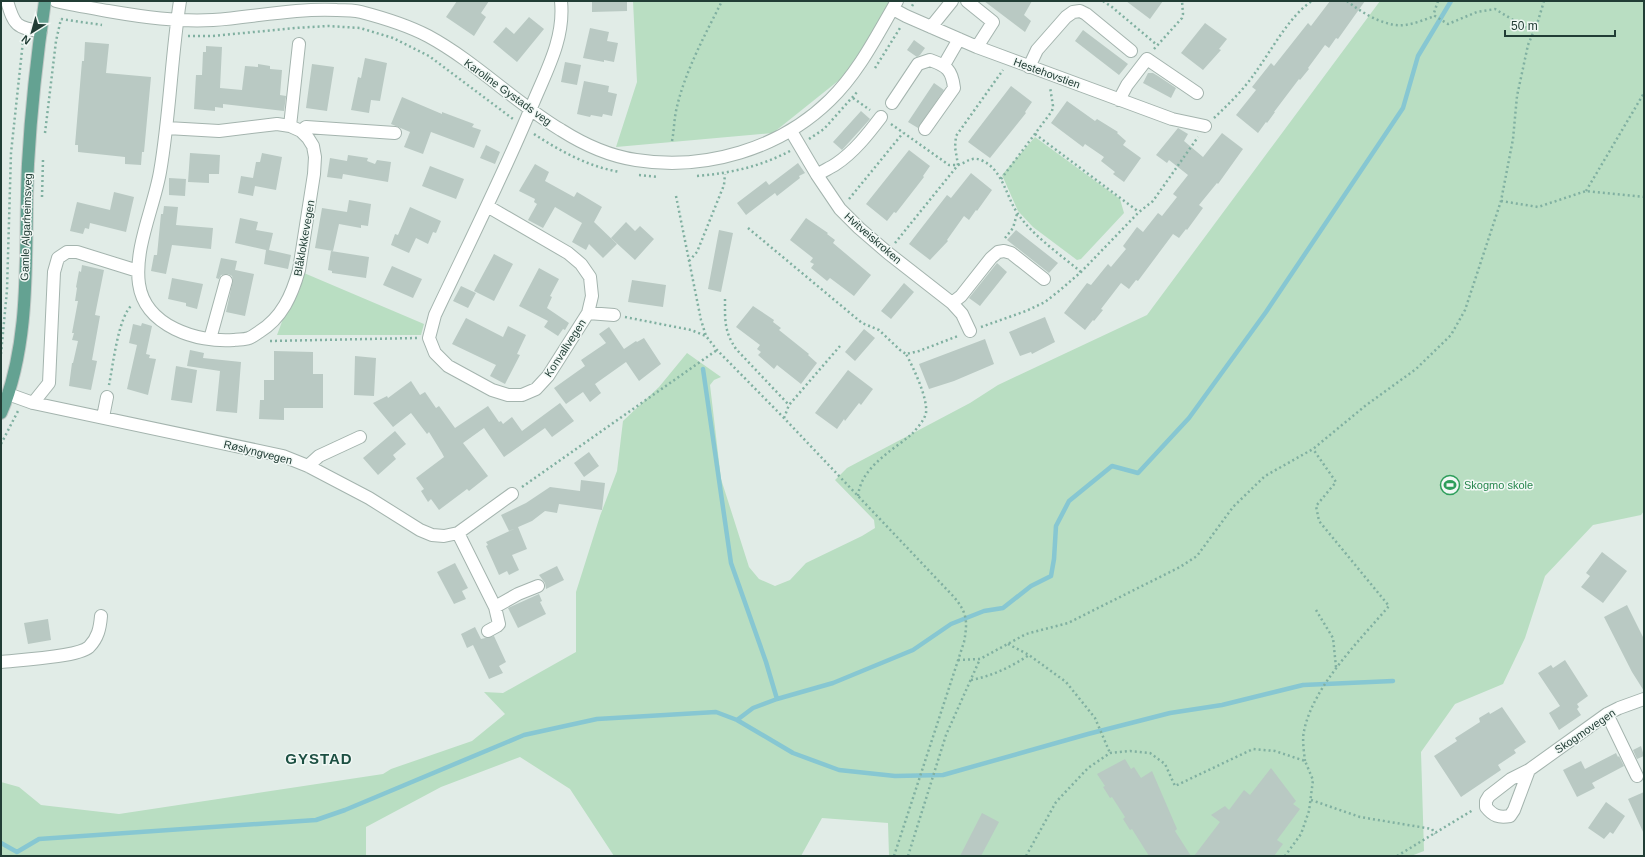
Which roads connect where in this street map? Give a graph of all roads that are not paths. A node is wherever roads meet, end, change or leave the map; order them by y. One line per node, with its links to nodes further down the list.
1 (7, 1): 11 (street)
2 (45, 1): 11 (main road, Gamle Algarheimsveg)
3 (180, 1): 9 (street)
4 (561, 1): 21 (street)
5 (952, 1): 10 (street)
6 (967, 1): 14 (street)
7 (60, 2): 9 (street, Karoline Gystads veg)
8 (895, 5): 10 (street, Hestehovstien); 27 (street, Karoline Gystads veg)
9 (177, 20): 21 (street, Karoline Gystads veg); 24 (street)
10 (931, 28): 12 (street, Hestehovstien)
11 (40, 35): 39 (main road, Gamle Algarheimsveg)
12 (959, 39): 14 (street, Hestehovstien); 16 (street)
13 (299, 44): 25 (street)
14 (977, 47): 17 (street, Hestehovstien)
15 (1131, 51): 17 (street)
16 (944, 65): 20 (street); 26 (street)
17 (1029, 67): 19 (street, Hestehovstien)
18 (1197, 93): 19 (street)
19 (1119, 100): 23 (street, Hestehovstien)
20 (892, 103)
21 (530, 109): 27 (street, Karoline Gystads veg); 30 (street)
22 (881, 117): 29 (street)
23 (1205, 126)
24 (167, 128): 25 (street); 31 (street)
25 (296, 128): 28 (street); 38 (street, Blåklokkevegen)
26 (925, 129)
27 (791, 131): 29 (street, Hvitveiskroken)
28 (395, 133)
29 (817, 175): 34 (street, Hvitveiskroken)
30 (487, 206): 35 (street, Konvallvegen); 35 (street, Konvallvegen)
31 (138, 271): 38 (street); 41 (street)
32 (1044, 279): 34 (street)
33 (226, 281): 38 (street)
34 (952, 303): 37 (street, Hvitveiskroken)
35 (588, 313): 36 (street)
36 (614, 315)
37 (970, 331)
38 (210, 339)
39 (8, 394): 41 (street, Røslyngvegen); 42 (main road, Gamle Algarheimsveg)
40 (106, 397): 43 (street)
41 (28, 401): 43 (street, Røslyngvegen)
42 (1, 413)
43 (103, 417): 45 (street, Røslyngvegen)
44 (360, 437): 45 (street)
45 (308, 466): 47 (street, Røslyngvegen)
46 (512, 494): 47 (street, Røslyngvegen)
47 (458, 533): 49 (street)
48 (538, 586): 49 (street)
49 (494, 607): 51 (street)
50 (101, 616): 52 (street)
51 (488, 631)
52 (1, 662)
53 (1644, 699): 54 (street, Skogmovegen)
54 (1607, 714): 55 (street, Skogmovegen); 56 (street)
55 (1529, 770): 55 (street, Skogmovegen)
56 (1637, 776)

